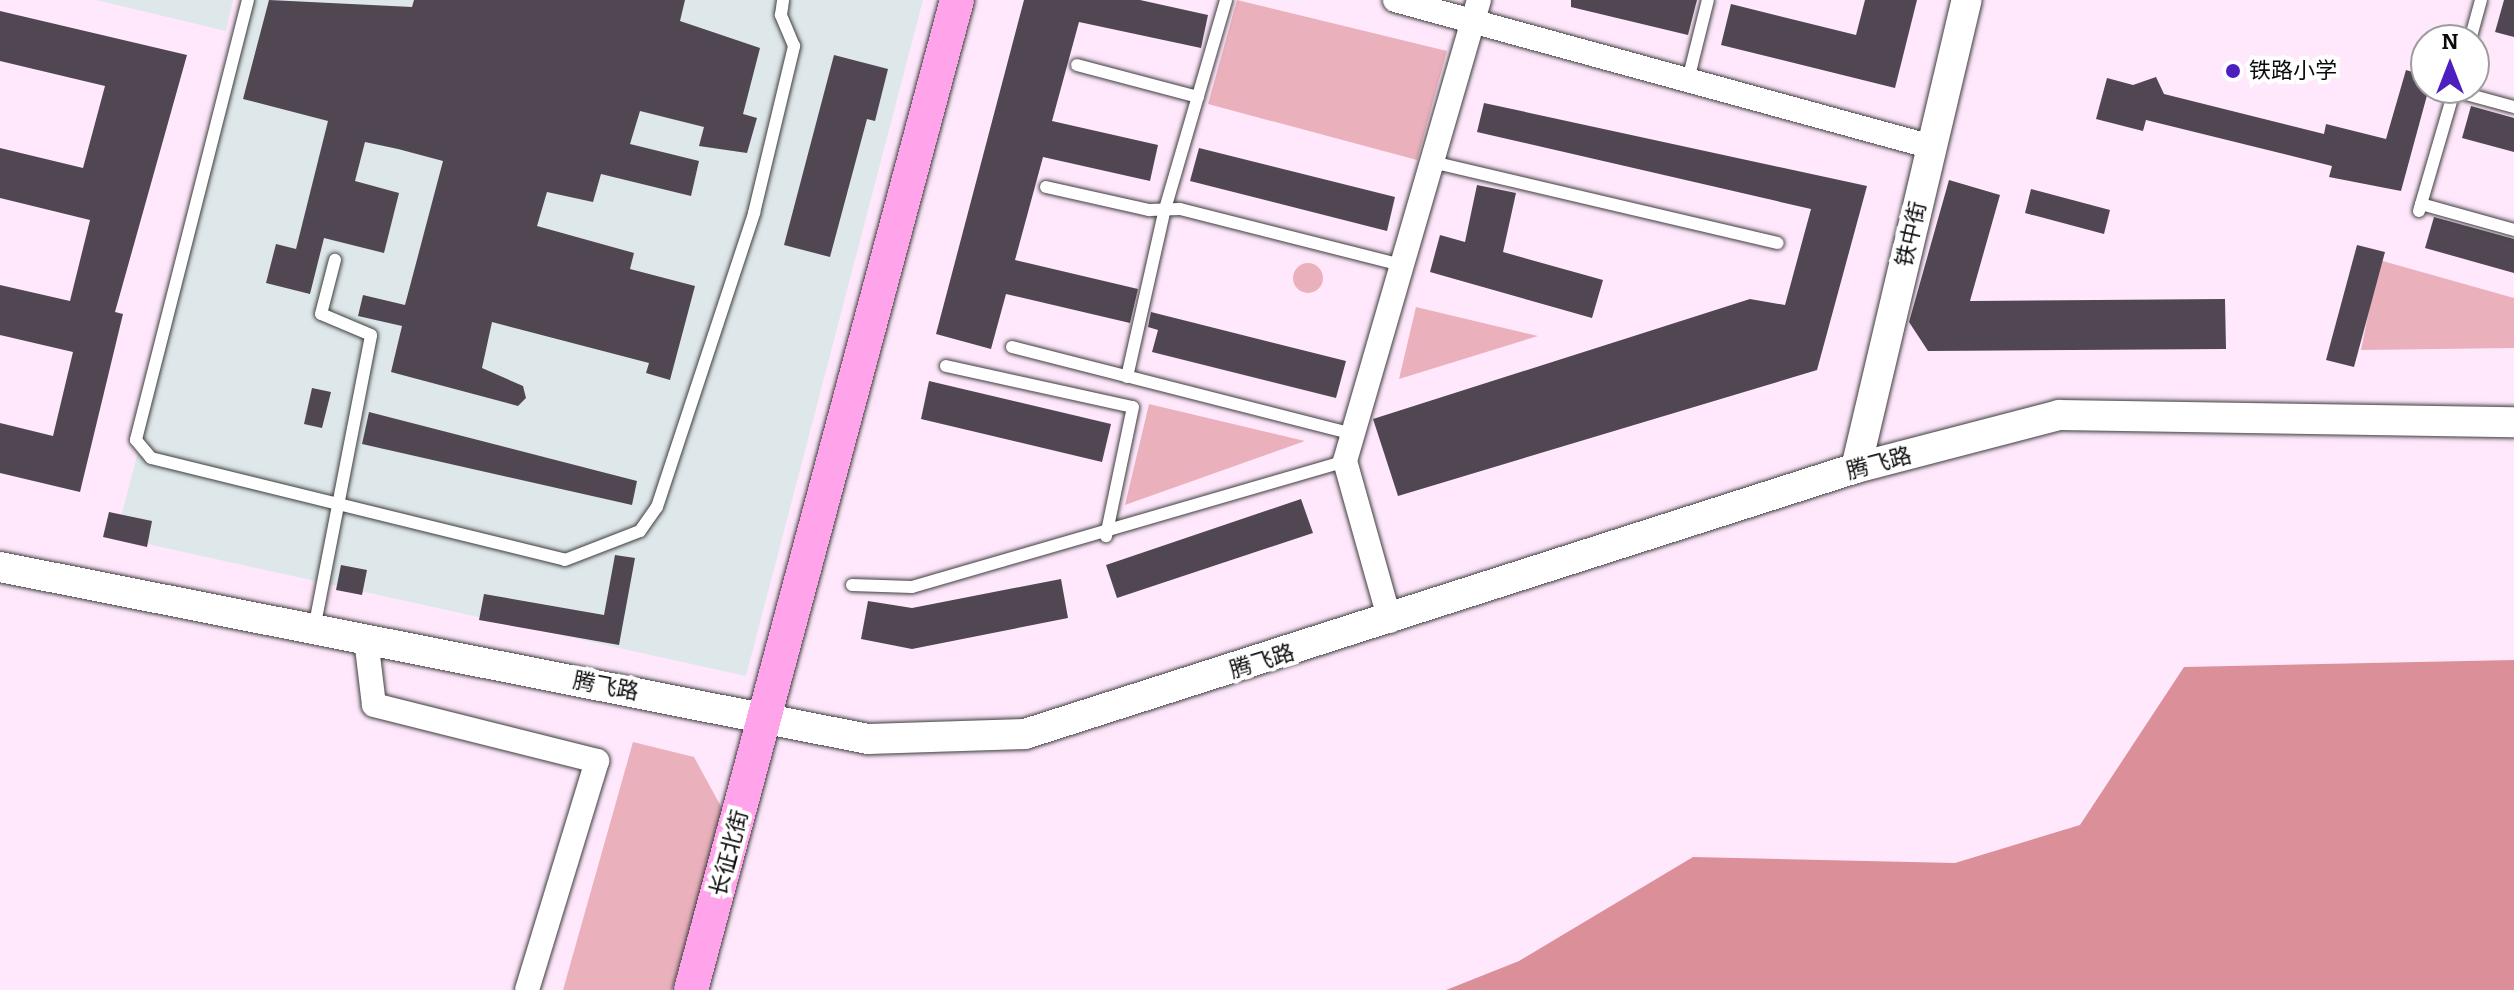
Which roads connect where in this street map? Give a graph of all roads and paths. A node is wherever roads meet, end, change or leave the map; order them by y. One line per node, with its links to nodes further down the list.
1 (248, 0): 32 (lane)
2 (783, 0): 32 (lane)
3 (957, 0): 39 (main road, 长征北街)
4 (1226, 0): 13 (lane)
5 (1395, 0): 9 (street)
6 (1708, 0): 12 (lane)
7 (1967, 0): 17 (street, 铁中街)
8 (2481, 0): 10 (lane)
9 (1476, 11): 12 (street); 18 (street)
10 (2474, 24)
11 (1077, 65): 13 (lane)
12 (1688, 80): 17 (street)
13 (1198, 97): 20 (lane)
14 (2490, 100): 16 (lane)
15 (2451, 104): 21 (lane)
16 (2514, 107)
17 (1932, 147): 31 (street, 铁中街)
18 (1432, 162): 22 (lane); 24 (street)
19 (1046, 187): 20 (lane)
20 (1165, 209): 24 (lane); 27 (lane)
21 (2514, 230)
22 (1778, 243)
23 (335, 260): 32 (lane)
24 (1402, 265): 29 (street)
25 (1012, 347): 27 (lane)
26 (946, 366): 33 (lane)
27 (1127, 377): 29 (lane)
28 (2514, 422): 31 (street, 腾飞路)
29 (1353, 434): 30 (street)
30 (1345, 461): 33 (lane); 36 (street)
31 (1856, 468): 36 (street, 腾飞路)
32 (338, 504): 37 (lane)
33 (1106, 536): 35 (lane)
34 (0, 567): 37 (street, 腾飞路)
35 (852, 585)
36 (1390, 621): 39 (street, 腾飞路)
37 (314, 629): 38 (street, 腾飞路)
38 (366, 639): 39 (street, 腾飞路); 40 (street)
39 (767, 716): 41 (main road, 长征北街)
40 (527, 990)
41 (691, 990)

